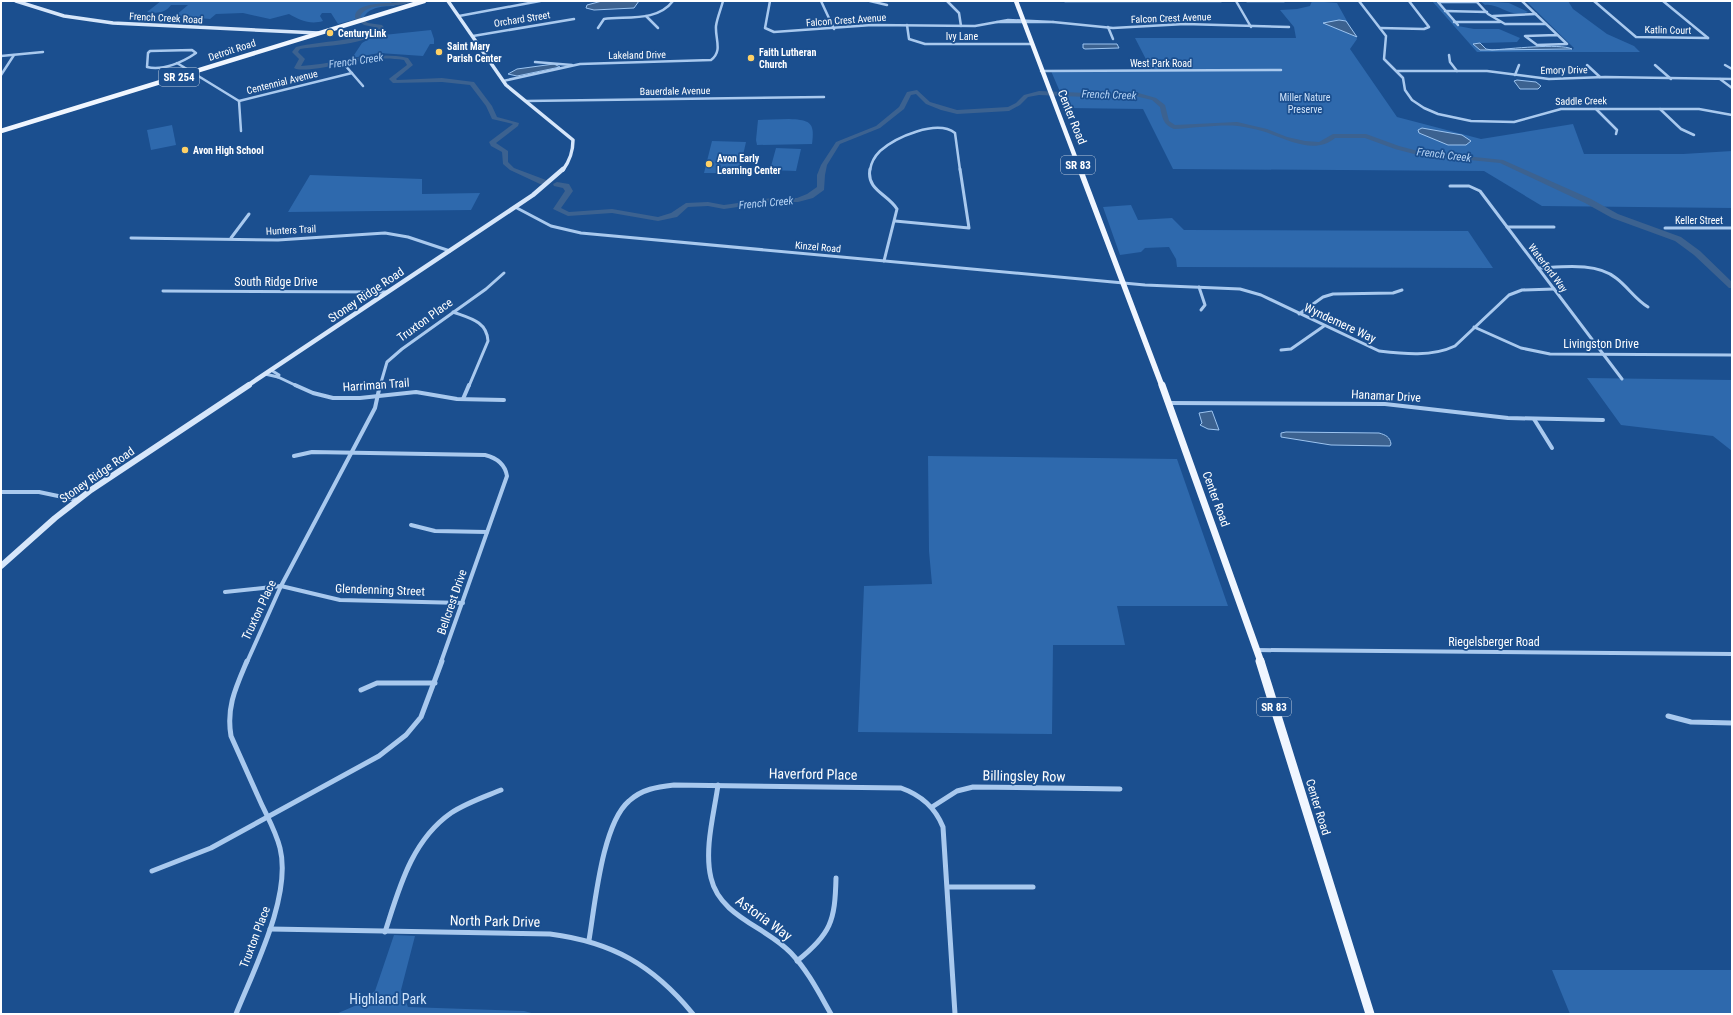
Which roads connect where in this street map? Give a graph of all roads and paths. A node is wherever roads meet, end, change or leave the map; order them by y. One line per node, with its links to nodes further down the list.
1 (16, 1): 46 (street, French Creek Road)
2 (424, 1): 46 (main road, Detroit Road / SR 254)
3 (448, 1): 28 (street, Stoney Ridge Road)
4 (540, 1): 28 (street)
5 (673, 1): 29 (street)
6 (723, 1): 58 (street, Lakeland Drive)
7 (770, 1): 43 (street, Falcon Crest Avenue)
8 (821, 1): 43 (street)
9 (870, 1): 24 (street)
10 (947, 1): 38 (street)
11 (1016, 1): 32 (main road, Center Road / SR 83)
12 (1065, 1): 22 (street)
13 (1221, 1): 22 (street)
14 (1236, 1): 39 (street)
15 (1247, 1): 16 (street)
16 (1284, 1)
17 (1359, 1): 45 (street, Saddle Creek)
18 (1409, 1): 45 (street)
19 (1522, 1): 27 (street)
20 (1594, 1): 21 (street, Katlin Court)
21 (1663, 1)
22 (1074, 2)
23 (1477, 2): 25 (street); 26 (street)
24 (887, 5)
25 (1445, 11): 26 (street); 34 (street)
26 (1487, 12): 30 (street)
27 (1536, 14): 30 (street); 35 (street)
28 (459, 16): 48 (street, Stoney Ridge Road)
29 (646, 16): 41 (street); 42 (street)
30 (1492, 16): 33 (street)
31 (574, 19): 48 (street, Orchard Street)
32 (1023, 21): 38 (street, Falcon Crest Avenue); 44 (street, Falcon Crest Avenue); 50 (main road, Center Road / SR 83)
33 (1501, 21): 34 (street); 35 (street)
34 (1454, 22): 37 (street)
35 (1546, 24): 47 (street)
36 (907, 25): 38 (street, Falcon Crest Avenue); 43 (street, Falcon Crest Avenue); 50 (street, Ivy Lane)
37 (1458, 25)
38 (961, 26)
39 (1252, 27): 40 (street, Falcon Crest Avenue); 44 (street, Falcon Crest Avenue)
40 (1289, 27)
41 (598, 28)
42 (658, 28)
43 (834, 28)
44 (1108, 28): 49 (street)
45 (1380, 28): 66 (street, Saddle Creek)
46 (318, 32): 68 (main road, Detroit Road / SR 254)
47 (1557, 35): 47 (street)
48 (473, 36): 76 (street, Stoney Ridge Road)
49 (1113, 39)
50 (1031, 44): 65 (main road, Center Road / SR 83)
51 (43, 52): 52 (street)
52 (14, 55): 54 (street); 70 (street)
53 (1448, 55): 67 (street)
54 (1, 56)
55 (177, 62): 55 (street); 68 (street)
56 (535, 62): 58 (street, Lakeland Drive)
57 (344, 64): 69 (street)
58 (572, 65): 76 (street, Lakeland Drive)
59 (1519, 65): 71 (street)
60 (1587, 65): 72 (street)
61 (1655, 65): 73 (street)
62 (1725, 65): 63 (street)
63 (1732, 68)
64 (1281, 70): 65 (street, West Park Road)
65 (1041, 71): 103 (main road, Center Road / SR 83)
66 (1397, 71): 67 (street, Emory Drive); 82 (street, Saddle Creek)
67 (1457, 71): 71 (street, Emory Drive)
68 (193, 72): 80 (street); 85 (main road, Detroit Road / SR 254)
69 (352, 73): 77 (street); 80 (street, Centennial Avenue)
70 (1, 75)
71 (1515, 75): 72 (street, Emory Drive)
72 (1600, 78): 73 (street, Emory Drive)
73 (1671, 79): 74 (street, Emory Drive)
74 (1720, 79): 75 (street, Emory Drive); 78 (street)
75 (1732, 79)
76 (503, 81): 81 (street, Stoney Ridge Road)
77 (363, 86)
78 (1732, 88)
79 (824, 97): 81 (street, Bauerdale Avenue)
80 (239, 101): 86 (street)
81 (526, 101): 90 (street, Stoney Ridge Road)
82 (1596, 109): 83 (street, Saddle Creek); 87 (street)
83 (1660, 109): 84 (street, Saddle Creek); 88 (street)
84 (1731, 114)
85 (1, 131)
86 (241, 131)
87 (1616, 134)
88 (1694, 135)
89 (1450, 186): 93 (street, Waterford Way)
90 (515, 207): 99 (street, Stoney Ridge Road); 100 (street, Kinzel Road)
91 (250, 214): 98 (street)
92 (895, 221): 92 (street); 100 (street)
93 (1507, 227): 94 (street); 101 (street, Waterford Way)
94 (1554, 227)
95 (1665, 228): 96 (street, Keller Street)
96 (1732, 228)
97 (131, 238): 98 (street, Hunters Trail)
98 (232, 238): 99 (street, Hunters Trail)
99 (450, 251): 108 (street, Stoney Ridge Road)
100 (884, 261): 103 (street, Kinzel Road)
101 (1538, 268): 105 (street, Waterford Way); 109 (street)
102 (504, 273): 111 (street, Truxton Place)
103 (1124, 283): 104 (street, Wyndemere Way); 125 (main road, Center Road / SR 83)
104 (1199, 287): 110 (street); 112 (street, Wyndemere Way)
105 (1554, 289): 114 (street, Wyndemere Way); 116 (street, Waterford Way)
106 (1402, 290): 112 (street)
107 (163, 291): 108 (street, South Ridge Drive)
108 (388, 292): 118 (street, Stoney Ridge Road)
109 (1648, 307)
110 (1201, 310)
111 (453, 312): 122 (street, Truxton Place); 123 (street)
112 (1299, 314): 113 (street, Wyndemere Way)
113 (1324, 326): 114 (street, Wyndemere Way); 115 (street)
114 (1474, 328): 116 (street, Livingston Drive)
115 (1281, 350)
116 (1604, 354): 117 (street, Livingston Drive); 121 (street, Waterford Way)
117 (1732, 355)
118 (271, 370): 119 (street, Stoney Ridge Road); 120 (street, Harriman Trail)
119 (265, 374): 120 (street, Harriman Trail); 132 (street, Stoney Ridge Road)
120 (278, 376): 122 (street, Harriman Trail)
121 (1622, 379)
122 (379, 396): 123 (street, Harriman Trail); 129 (street, Truxton Place)
123 (463, 399): 124 (street, Harriman Trail)
124 (504, 400)
125 (1168, 403): 126 (street, Hanamar Drive); 139 (main road, Center Road / SR 83)
126 (1534, 419): 127 (street, Hanamar Drive); 128 (street)
127 (1603, 420)
128 (1552, 448)
129 (352, 452): 130 (street, Bellcrest Drive); 134 (street, Bellcrest Drive); 136 (street, Truxton Place)
130 (294, 456)
131 (1, 492): 132 (street)
132 (77, 500): 135 (street, Stoney Ridge Road)
133 (411, 525): 134 (street)
134 (487, 532): 138 (street, Bellcrest Drive)
135 (1, 566)
136 (281, 586): 137 (street, Glendenning Street); 138 (street, Glendenning Street); 149 (street, Truxton Place)
137 (225, 592)
138 (463, 603): 141 (street, Bellcrest Drive)
139 (1257, 650): 140 (street, Riegelsberger Road); 162 (main road, Center Road / SR 83)
140 (1732, 654)
141 (435, 682): 142 (street); 149 (street, Bellcrest Drive)
142 (361, 690)
143 (1668, 716): 144 (street)
144 (1732, 723)
145 (718, 785): 148 (street, Haverford Place); 156 (street, Haverford Place); 157 (street, Astoria Way)
146 (1120, 789): 148 (street, Billingsley Row)
147 (501, 790): 155 (street)
148 (932, 807): 152 (street, Haverford Place)
149 (268, 818): 150 (street, Bellcrest Drive); 154 (street, Truxton Place)
150 (152, 871)
151 (836, 878): 157 (street)
152 (948, 887): 153 (street); 161 (street, Haverford Place)
153 (1033, 887)
154 (270, 929): 155 (street, North Park Drive); 158 (street, Truxton Place)
155 (385, 932): 156 (street, North Park Drive)
156 (589, 940): 159 (street, North Park Drive)
157 (797, 961): 160 (street, Astoria Way)
158 (236, 1014)
159 (693, 1014)
160 (832, 1014)
161 (955, 1014)
162 (1370, 1014)

